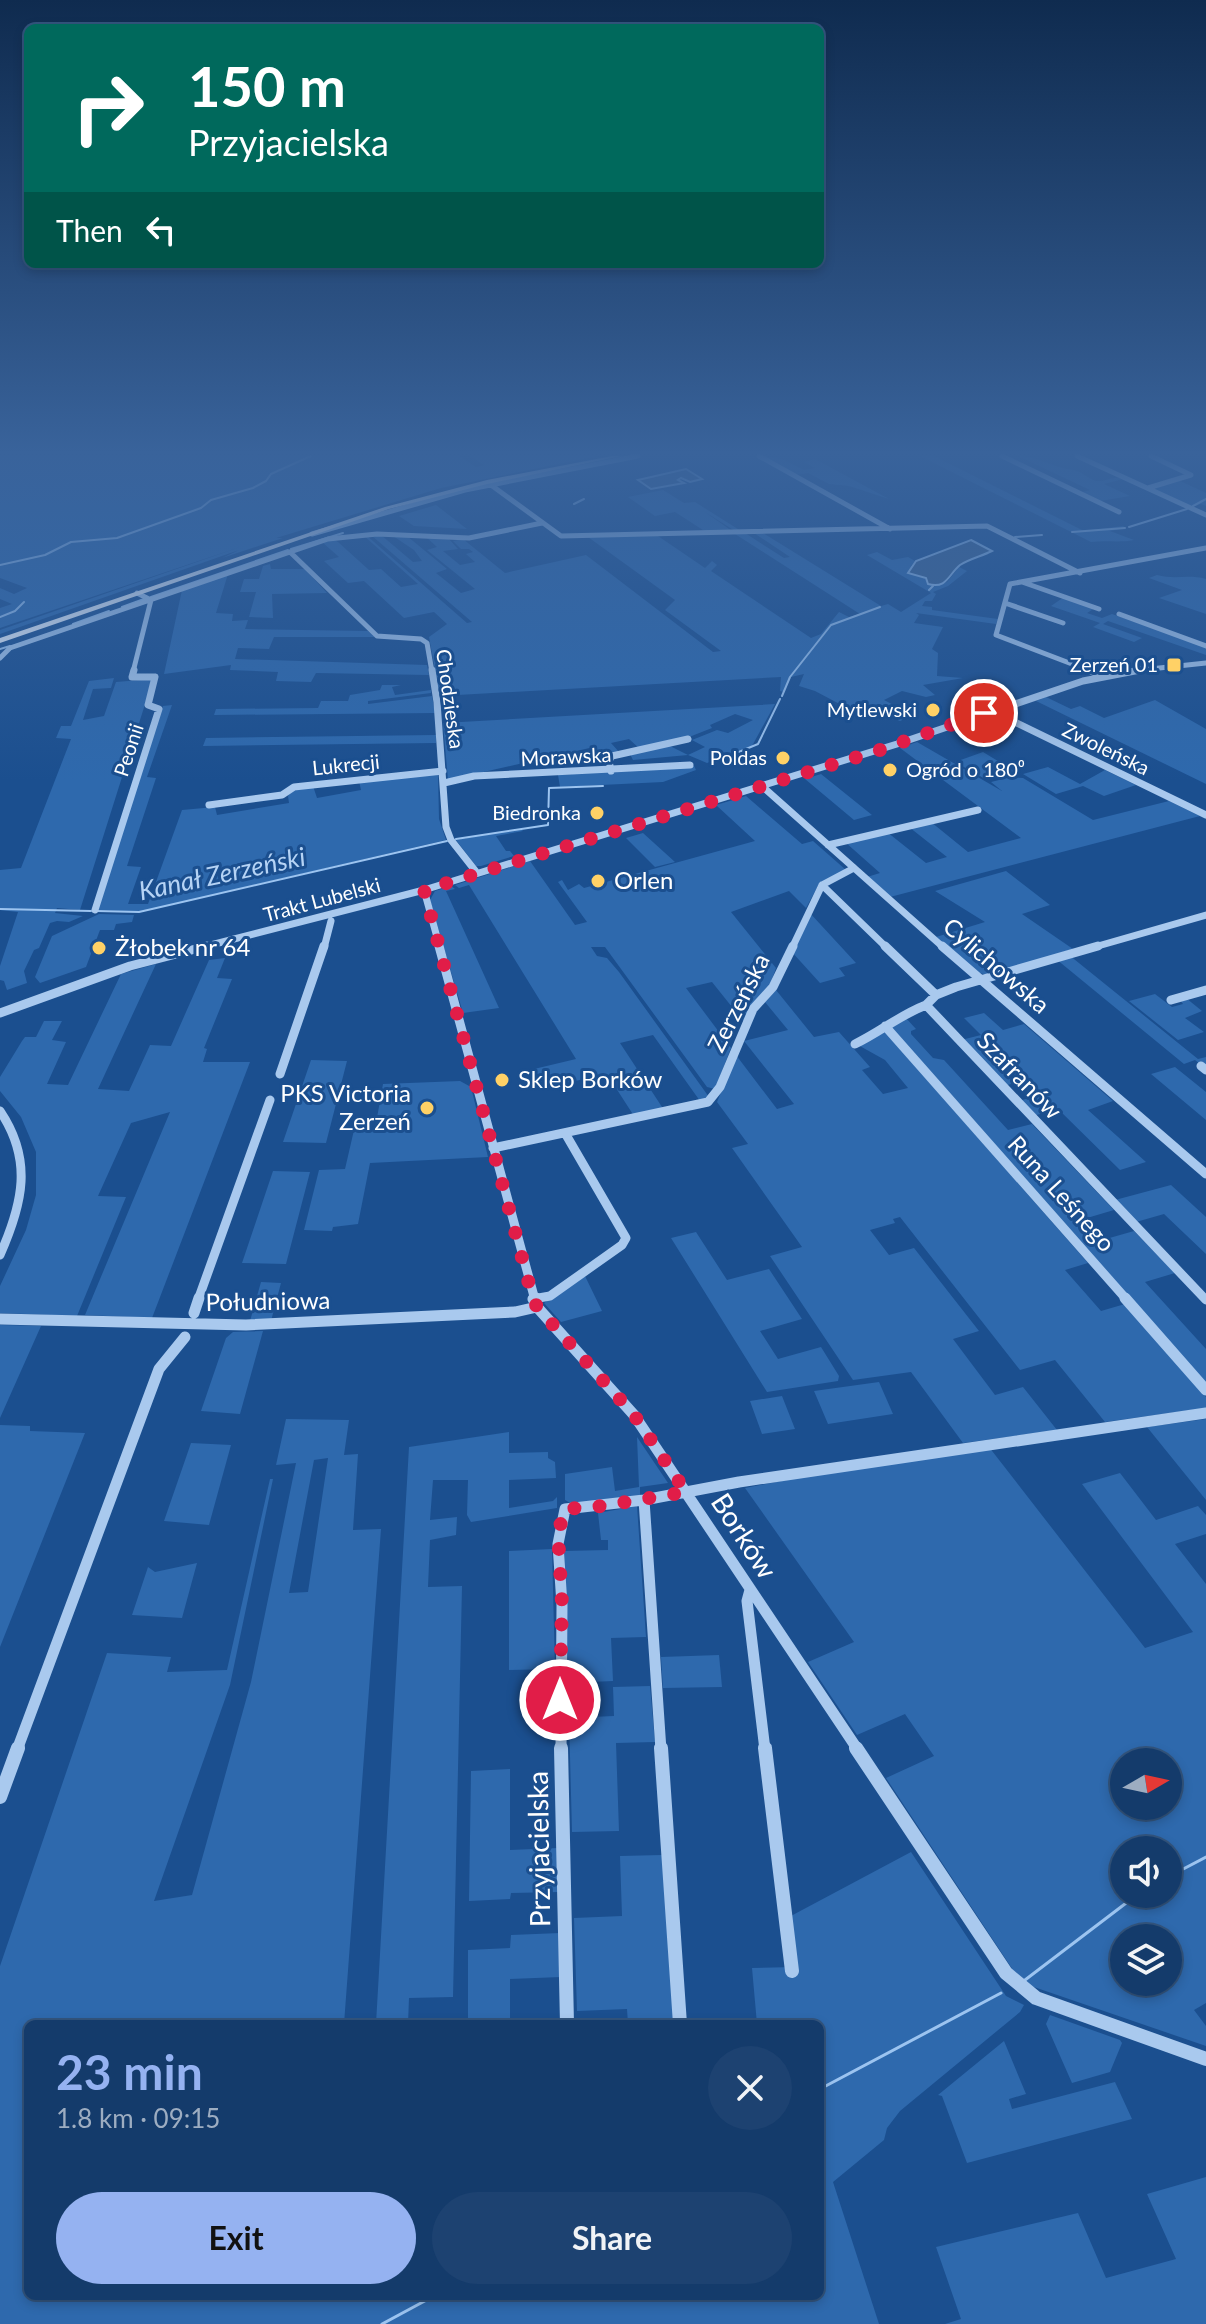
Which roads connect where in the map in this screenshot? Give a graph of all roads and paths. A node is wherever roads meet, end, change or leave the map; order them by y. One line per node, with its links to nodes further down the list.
1 (215, 564): 15 (main road)
2 (221, 564): 9 (main road)
3 (254, 564): 10 (street)
4 (303, 564): 23 (street, Chodzieska)
5 (1063, 564): 7 (street)
6 (1123, 564): 7 (street)
7 (1080, 573): 8 (street)
8 (1019, 581): 11 (street); 12 (street)
9 (137, 593): 10 (street); 15 (main road)
10 (151, 600): 17 (street); 35 (street, Peonii)
11 (1005, 603): 14 (street); 19 (street)
12 (1099, 609)
13 (1119, 614): 16 (street)
14 (1063, 623)
15 (0, 638)
16 (1206, 646)
17 (0, 658)
18 (1206, 663): 19 (street, Trakt Lubelski)
19 (1102, 676): 20 (street, Trakt Lubelski)
20 (992, 711): 26 (street, Trakt Lubelski); 29 (street, Zwoleńska)
21 (688, 739): 24 (street)
22 (690, 765): 24 (street, Morawska)
23 (443, 771): 25 (street, Chodzieska); 27 (street, Lukrecji)
24 (611, 771): 25 (street, Morawska)
25 (444, 783): 32 (street, Chodzieska)
26 (762, 786): 30 (street, Cylichowska); 32 (street, Trakt Lubelski)
27 (209, 805)
28 (978, 810): 30 (street)
29 (1206, 815)
30 (828, 845): 31 (street, Cylichowska)
31 (854, 868): 33 (street); 38 (street, Cylichowska)
32 (477, 873): 34 (street, Trakt Lubelski)
33 (822, 885): 40 (street); 49 (street, Zerzeńska)
34 (424, 890): 43 (street, Trakt Lubelski); 50 (street, Borków)
35 (95, 910)
36 (1206, 915): 38 (street)
37 (331, 921): 46 (street)
38 (980, 980): 40 (street); 51 (street, Cylichowska)
39 (1206, 990): 41 (street)
40 (936, 995): 42 (street)
41 (1171, 1000)
42 (926, 1005): 44 (street); 53 (street, Szafranów)
43 (0, 1013)
44 (885, 1026): 45 (street); 58 (street, Runa Leśnego)
45 (855, 1044)
46 (280, 1074)
47 (270, 1100): 55 (street)
48 (0, 1111): 52 (street)
49 (565, 1133): 50 (street, Zerzeńska); 54 (street, Południowa)
50 (493, 1148): 54 (street, Borków)
51 (1206, 1174)
52 (0, 1255)
53 (1206, 1300)
54 (535, 1303): 56 (street, Południowa); 60 (street, Borków)
55 (194, 1313)
56 (0, 1319)
57 (185, 1337): 63 (street)
58 (1206, 1390)
59 (1206, 1413): 60 (street, Przyjacielska)
60 (686, 1492): 61 (street, Przyjacielska); 62 (street, Borków)
61 (644, 1500): 65 (street, Przyjacielska); 66 (street)
62 (750, 1590): 64 (street); 67 (street, Borków)
63 (0, 1797)
64 (792, 1971)
65 (567, 2020)
66 (680, 2020)
67 (1206, 2059)

